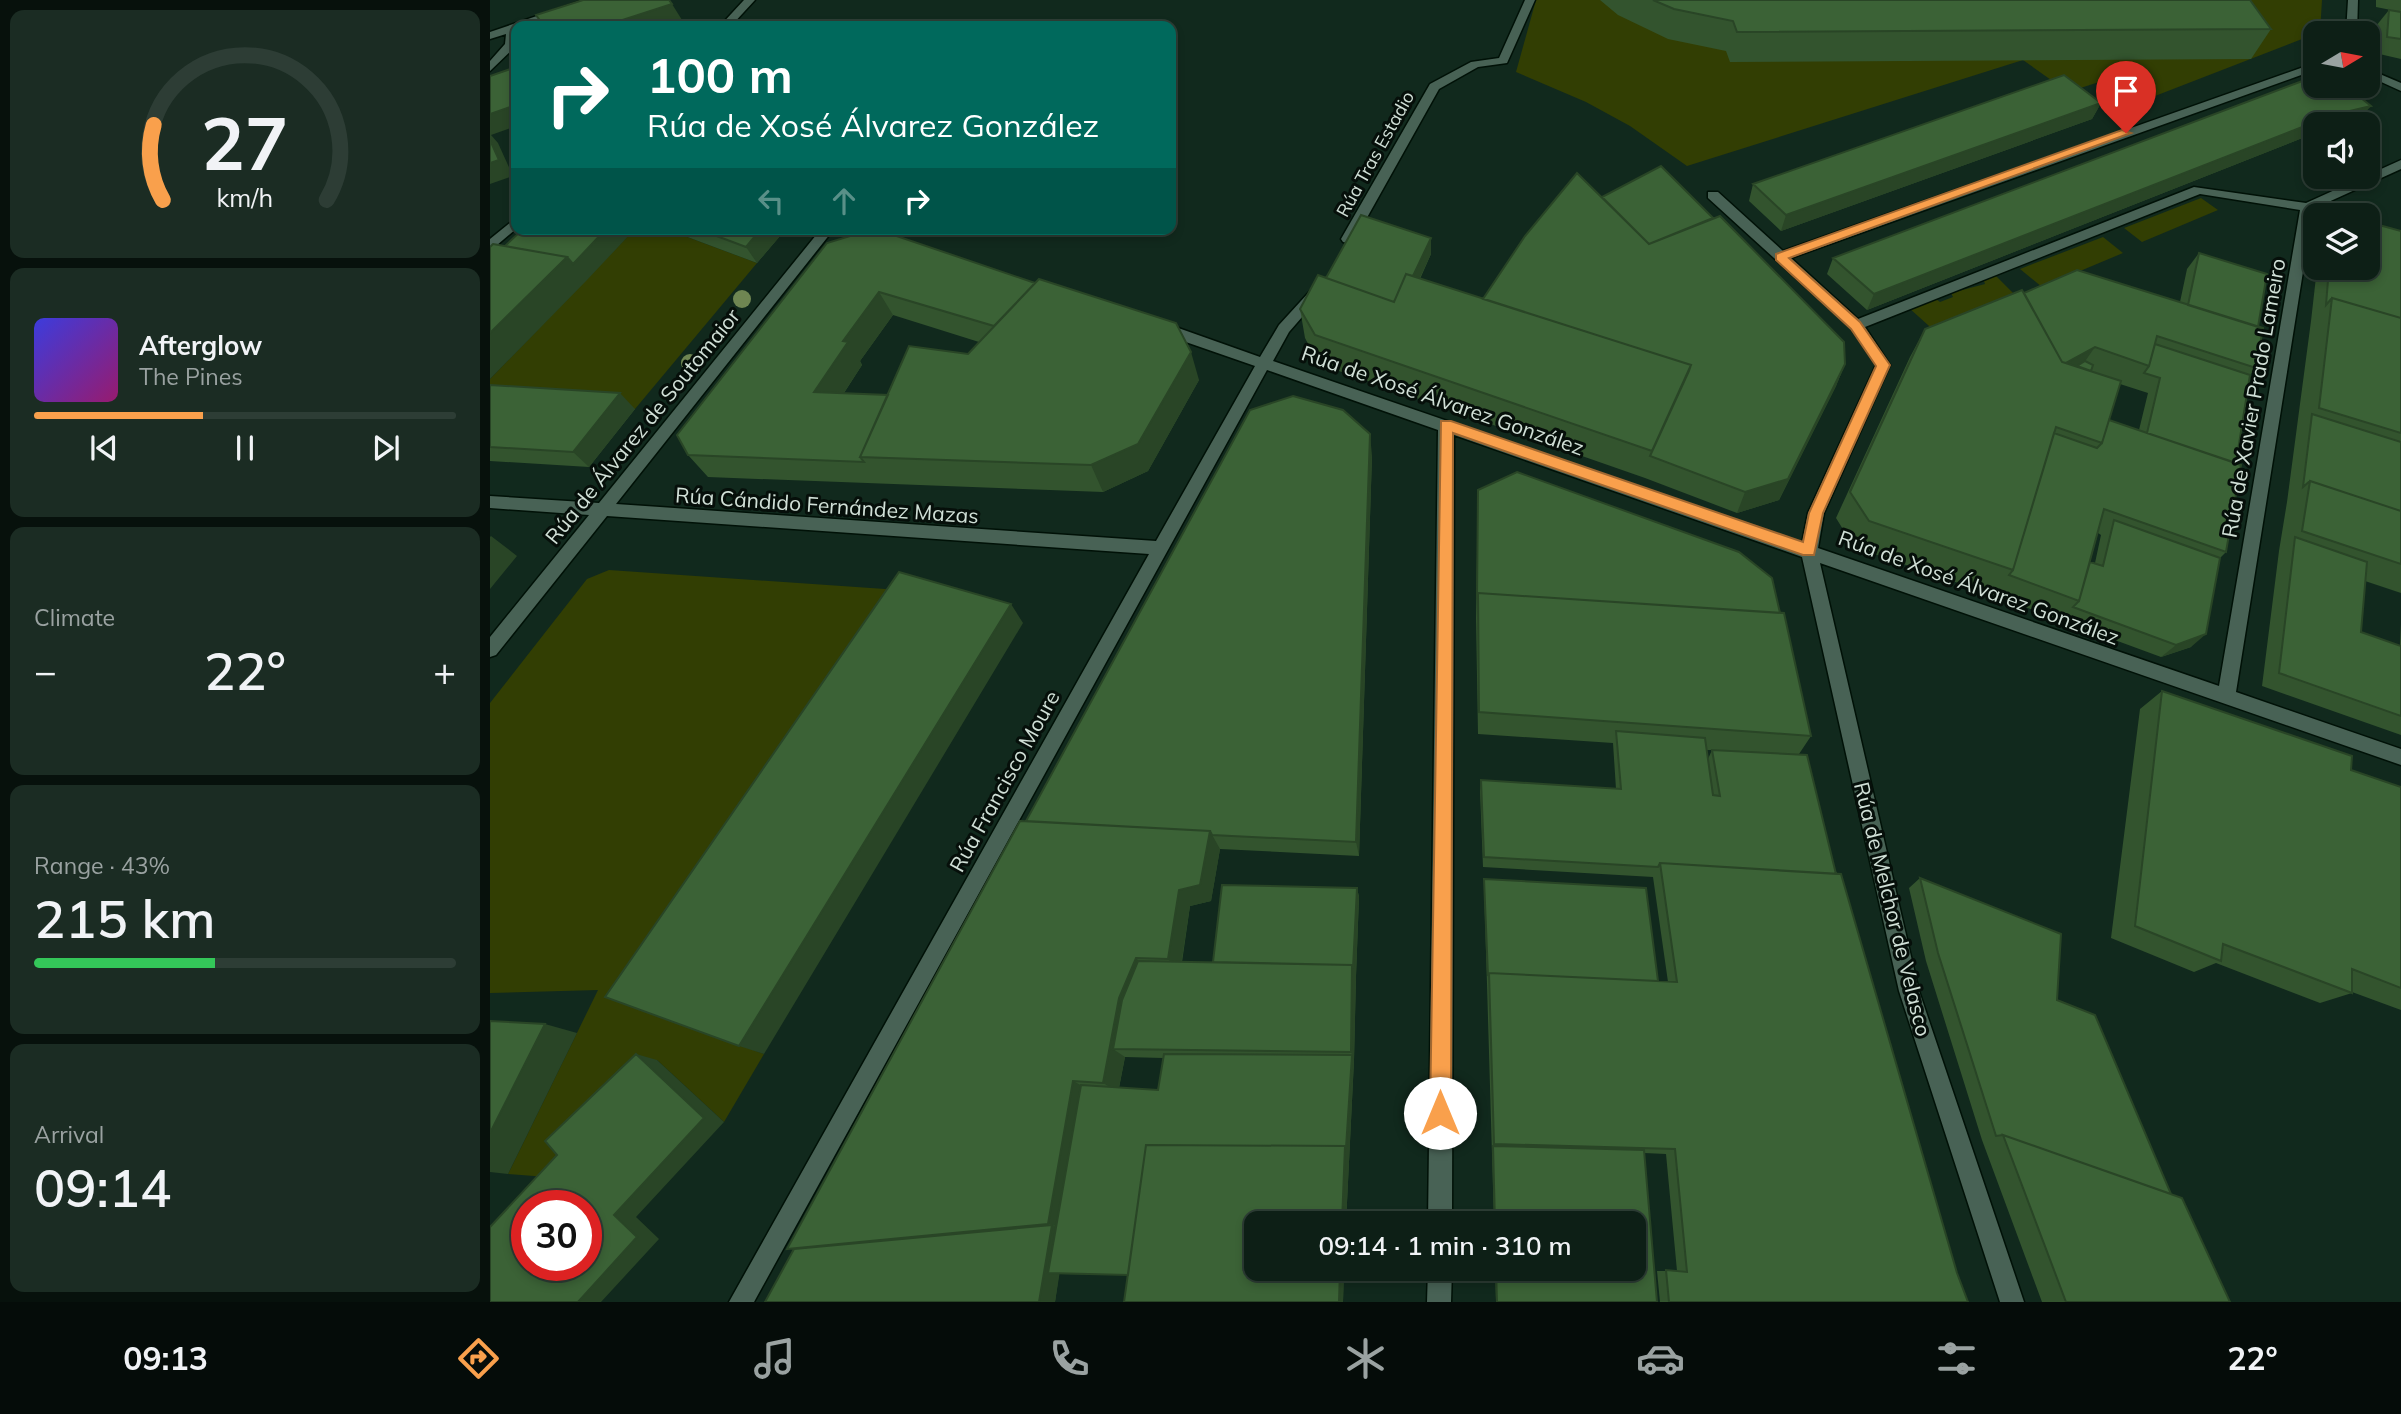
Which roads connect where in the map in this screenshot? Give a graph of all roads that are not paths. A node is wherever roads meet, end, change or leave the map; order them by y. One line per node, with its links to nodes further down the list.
1 (596, 0): 5 (street)
2 (1530, 0): 23 (street, Rúa Tras Estadio)
3 (2353, 0): 7 (street)
4 (750, 1): 6 (street)
5 (533, 21)
6 (730, 21)
7 (2352, 21)
8 (511, 28): 9 (street)
9 (490, 36)
10 (511, 45): 11 (street)
11 (490, 68)
12 (2303, 70): 24 (street)
13 (2380, 77): 14 (street)
14 (2401, 87)
15 (2401, 164): 17 (street)
16 (1713, 195): 24 (street)
17 (2316, 203)
18 (2303, 206): 27 (street)
19 (511, 227): 22 (street)
20 (2303, 231): 35 (street, Rúa de Xavier Prado Lameiro)
21 (823, 235): 31 (street, Rúa de Álvarez de Soutomaior)
22 (490, 247)
23 (1343, 247)
24 (1780, 257): 27 (street)
25 (1322, 285): 28 (street, Rúa Francisco Moure)
26 (1146, 323): 28 (street, Rúa de Xosé Álvarez González)
27 (1856, 325): 33 (street)
28 (1264, 363): 29 (street, Rúa de Xosé Álvarez González); 32 (street, Rúa Francisco Moure)
29 (1446, 425): 33 (street, Rúa de Xosé Álvarez González); 37 (street)
30 (490, 502): 31 (street, Rúa Cándido Fernández Mazas)
31 (602, 510): 32 (street, Rúa Cándido Fernández Mazas); 34 (street, Rúa de Álvarez de Soutomaior)
32 (1160, 548): 39 (street, Rúa Francisco Moure)
33 (1808, 551): 35 (street, Rúa de Xosé Álvarez González); 41 (street, Rúa de Melchor de Velasco)
34 (490, 650)
35 (2226, 698): 36 (street, Rúa de Xosé Álvarez González)
36 (2401, 757)
37 (1440, 1211)
38 (1440, 1281): 40 (street)
39 (741, 1302)
40 (1439, 1302)
41 (2012, 1302)

